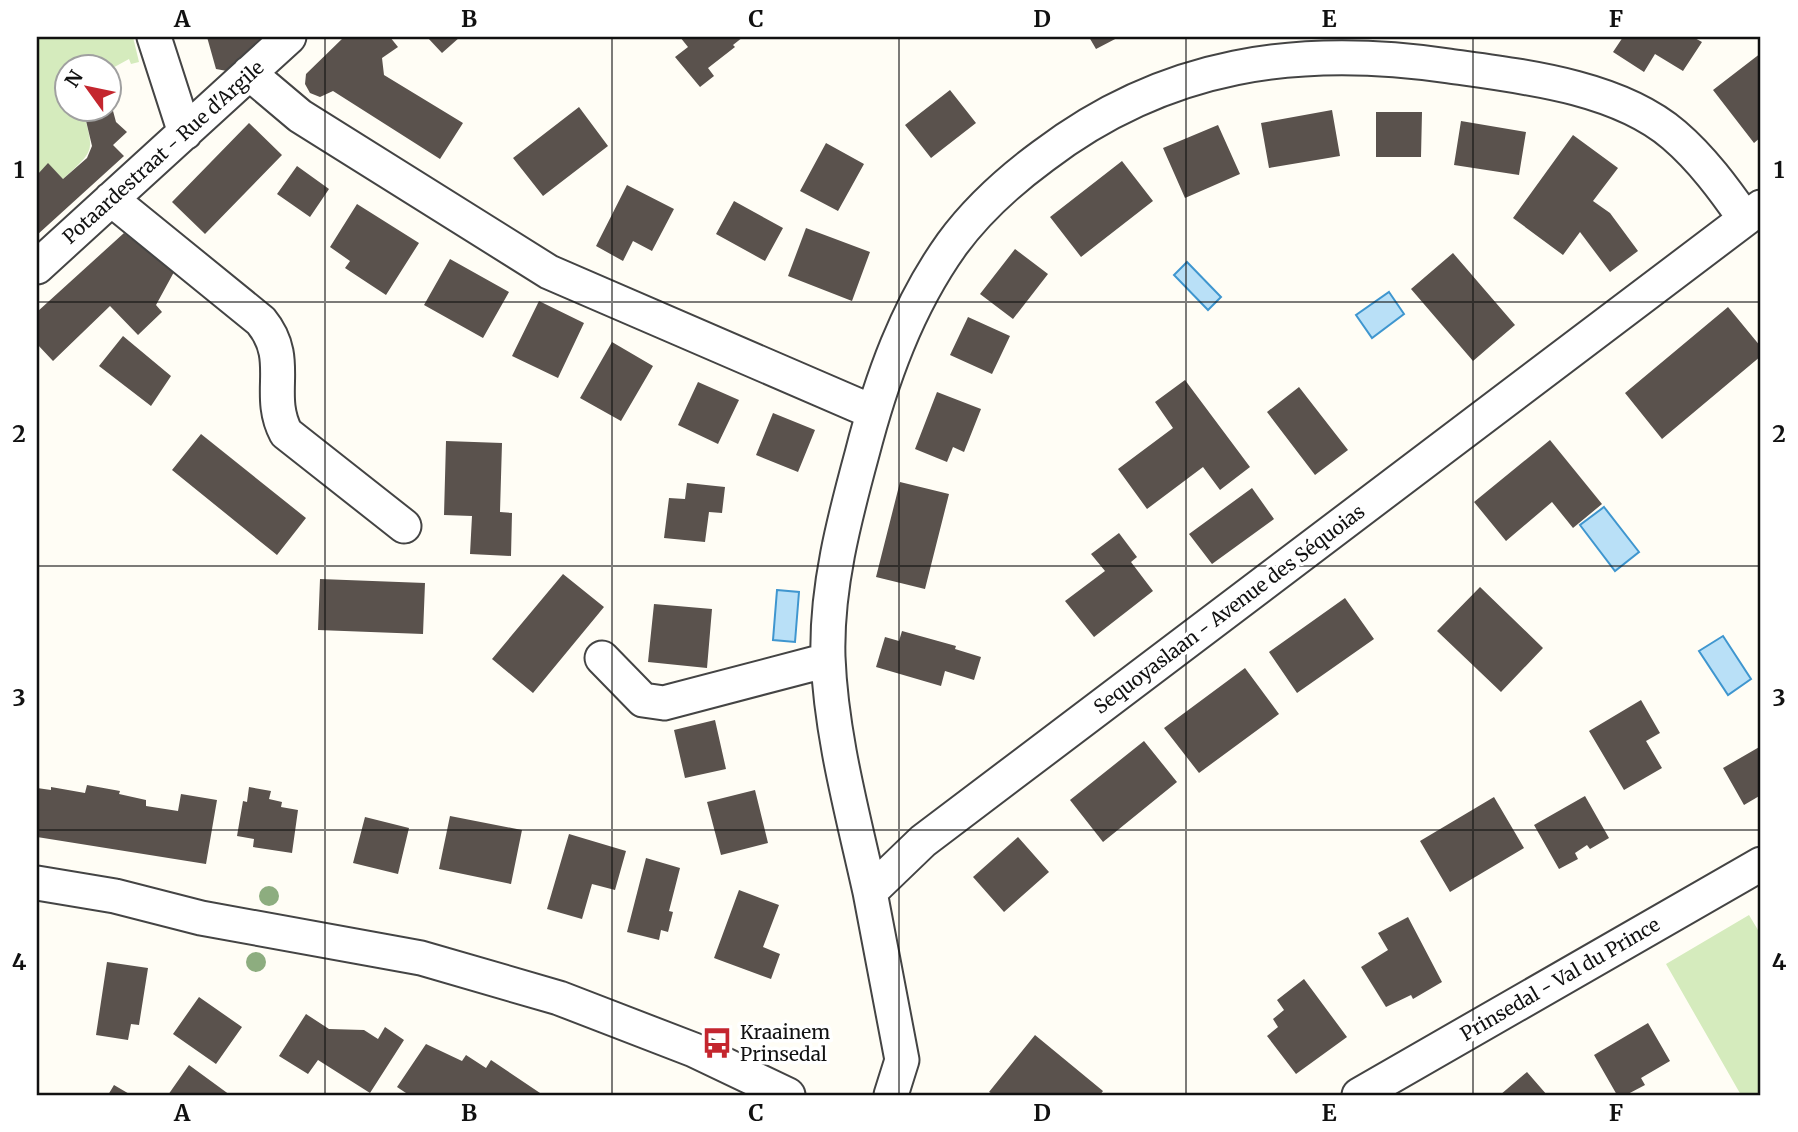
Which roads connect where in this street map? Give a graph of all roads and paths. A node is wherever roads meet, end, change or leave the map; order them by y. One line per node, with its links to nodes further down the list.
1 (154, 37): 4 (street)
2 (289, 37): 3 (street, Potaardestraat - Rue d'Argile)
3 (249, 73): 4 (street, Potaardestraat - Rue d'Argile); 8 (street)
4 (185, 133): 5 (street, Potaardestraat - Rue d'Argile)
5 (111, 199): 7 (street, Potaardestraat - Rue d'Argile); 9 (street)
6 (1753, 213): 8 (street); 14 (street, Sequoyaslaan - Avenue des Séquoias)
7 (37, 267)
8 (873, 412): 11 (street)
9 (404, 526)
10 (602, 658): 11 (street)
11 (828, 660): 14 (street)
12 (1761, 864): 17 (street, Prinsedal - Val du Prince)
13 (37, 883): 15 (street)
14 (870, 892): 16 (street)
15 (788, 1095)
16 (891, 1095)
17 (1359, 1095)

